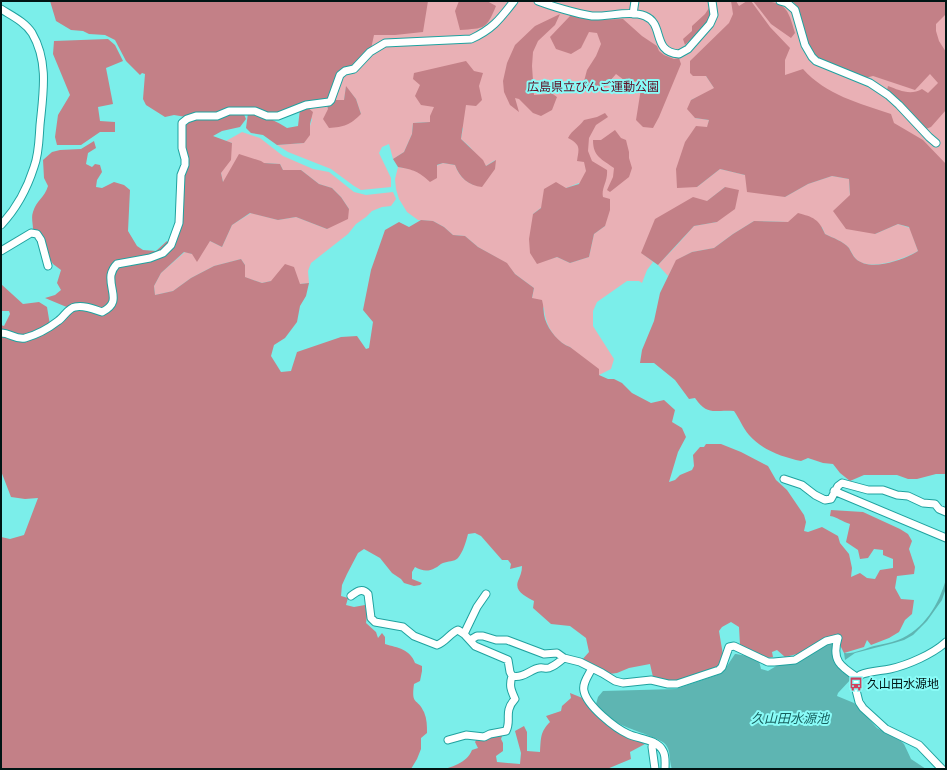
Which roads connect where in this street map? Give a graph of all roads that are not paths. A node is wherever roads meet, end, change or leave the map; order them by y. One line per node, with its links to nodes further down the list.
1 (514, 1): 12 (street)
2 (538, 1): 7 (street)
3 (635, 1): 7 (street)
4 (712, 1): 7 (street)
5 (780, 1): 8 (street)
6 (1, 9): 9 (street)
7 (633, 14)
8 (936, 143)
9 (1, 225)
10 (1, 251): 11 (street)
11 (48, 266)
12 (1, 333)
13 (784, 479): 14 (street)
14 (834, 491): 15 (street); 16 (street)
15 (946, 512)
16 (946, 538)
17 (486, 594): 19 (street)
18 (351, 596): 19 (street)
19 (464, 634): 20 (street)
20 (470, 640): 22 (street); 24 (street)
21 (946, 642): 25 (street)
22 (564, 658): 23 (street); 24 (street)
23 (592, 668): 25 (street); 27 (street)
24 (512, 676): 26 (street)
25 (856, 677): 30 (street)
26 (448, 740)
27 (653, 742): 28 (street); 29 (street)
28 (655, 769)
29 (665, 769)
30 (942, 769)

